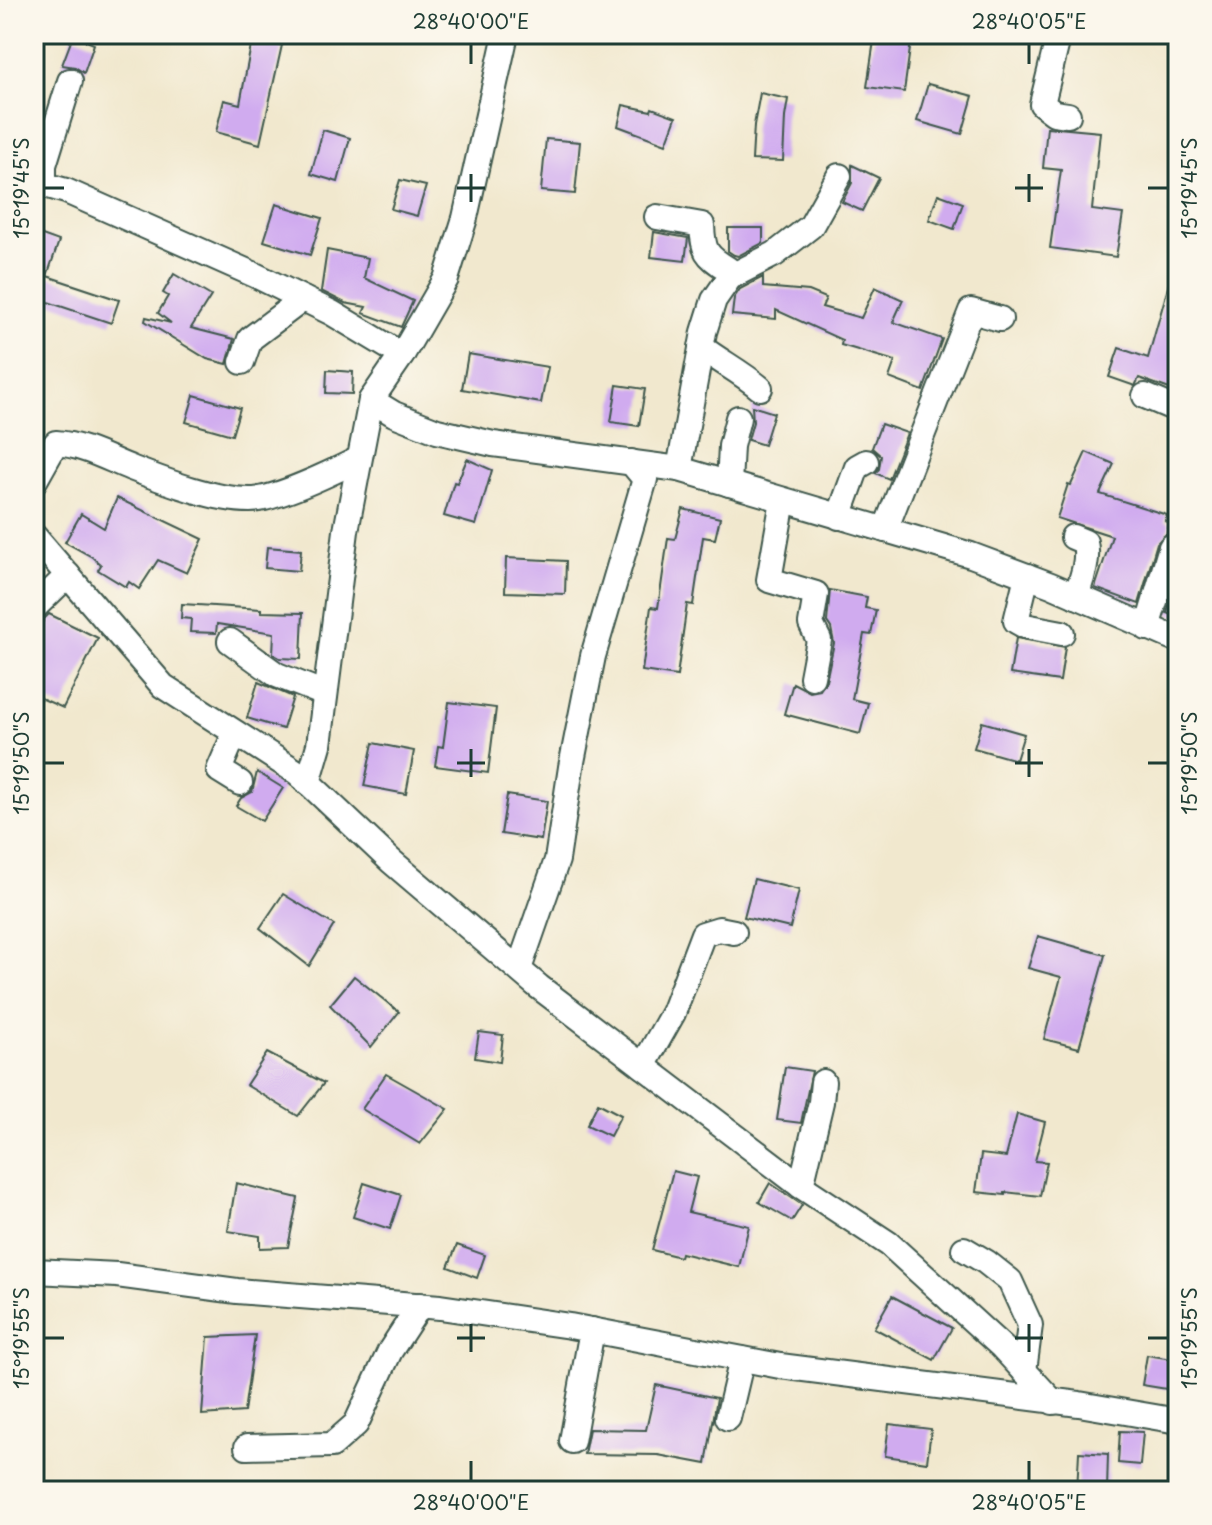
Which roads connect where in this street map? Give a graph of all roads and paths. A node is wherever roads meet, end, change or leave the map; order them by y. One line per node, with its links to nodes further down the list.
1 (506, 34): 12 (street)
2 (1059, 34): 4 (street)
3 (70, 81): 6 (street)
4 (1068, 115)
5 (839, 176): 8 (street)
6 (39, 183): 9 (street)
7 (657, 217): 8 (street)
8 (730, 277): 11 (street)
9 (303, 299): 12 (street); 13 (street)
10 (1000, 319): 28 (street)
11 (701, 347): 14 (street); 23 (street)
12 (402, 355): 16 (street)
13 (242, 362)
14 (760, 388)
15 (1145, 396): 17 (street)
16 (371, 400): 20 (street); 21 (street)
17 (1178, 410)
18 (738, 418): 25 (street)
19 (45, 440): 20 (street); 24 (street)
20 (359, 459): 41 (street)
21 (631, 462): 23 (street); 46 (street)
22 (866, 462): 27 (street)
23 (679, 469): 25 (street)
24 (34, 482)
25 (729, 484): 26 (street)
26 (783, 500): 27 (street); 40 (street)
27 (839, 517): 28 (street)
28 (885, 530): 33 (street)
29 (34, 536): 32 (street)
30 (1073, 537): 34 (street)
31 (1178, 547): 36 (street)
32 (68, 575): 35 (street); 42 (street)
33 (1027, 576): 34 (street); 37 (street)
34 (1076, 596): 36 (street)
35 (34, 608)
36 (1147, 628): 38 (street)
37 (1062, 633)
38 (1178, 640)
39 (230, 641): 41 (street)
40 (812, 677)
41 (325, 694): 44 (street)
42 (235, 733): 43 (street); 44 (street)
43 (240, 783)
44 (308, 783): 46 (street)
45 (734, 932): 47 (street)
46 (519, 969): 47 (street)
47 (643, 1066): 49 (street)
48 (823, 1082): 49 (street)
49 (801, 1186): 55 (street)
50 (964, 1249): 55 (street)
51 (34, 1271): 52 (street)
52 (420, 1305): 53 (street); 60 (street)
53 (592, 1330): 54 (street); 59 (street)
54 (742, 1359): 56 (street); 57 (street)
55 (1024, 1371): 56 (street)
56 (1053, 1402): 58 (street)
57 (728, 1418)
58 (1178, 1421)
59 (572, 1441)
60 (247, 1447)

